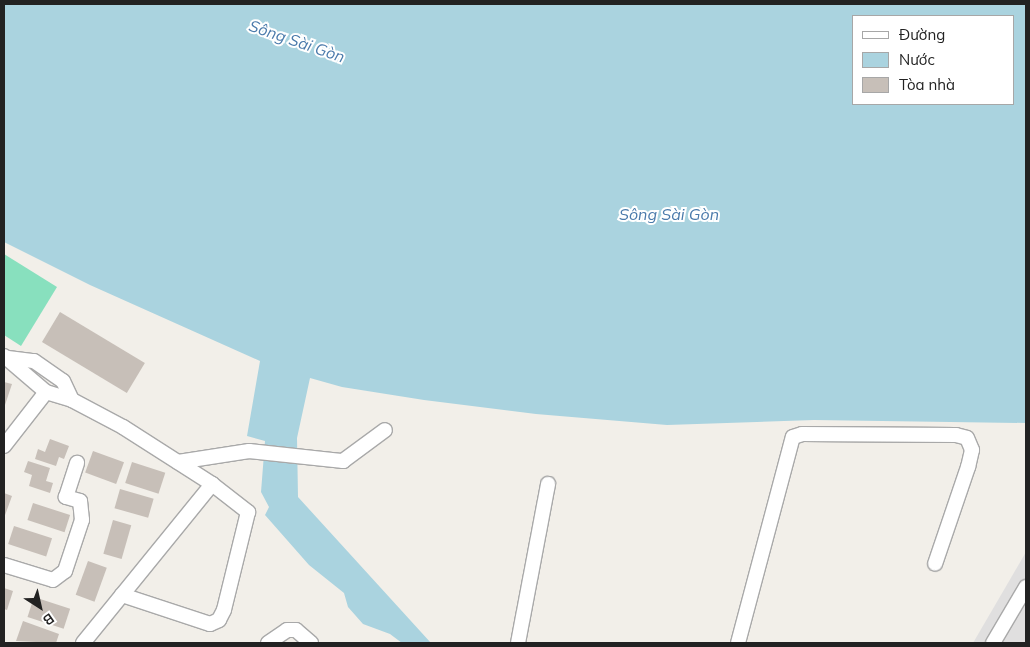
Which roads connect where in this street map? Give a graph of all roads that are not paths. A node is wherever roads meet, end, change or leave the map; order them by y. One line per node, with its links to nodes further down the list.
1 (6, 357): 2 (street); 3 (street)
2 (46, 392): 3 (street); 5 (street)
3 (72, 400): 6 (street)
4 (385, 430): 6 (street)
5 (4, 446)
6 (178, 462): 8 (street)
7 (77, 463): 11 (street)
8 (212, 484): 13 (street); 13 (street)
9 (548, 484): 17 (street)
10 (935, 564): 18 (street)
11 (4, 565)
12 (1026, 587): 19 (street)
13 (122, 595): 14 (street)
14 (83, 643)
15 (268, 643): 16 (street)
16 (311, 643)
17 (518, 643)
18 (738, 643)
19 (993, 643)

